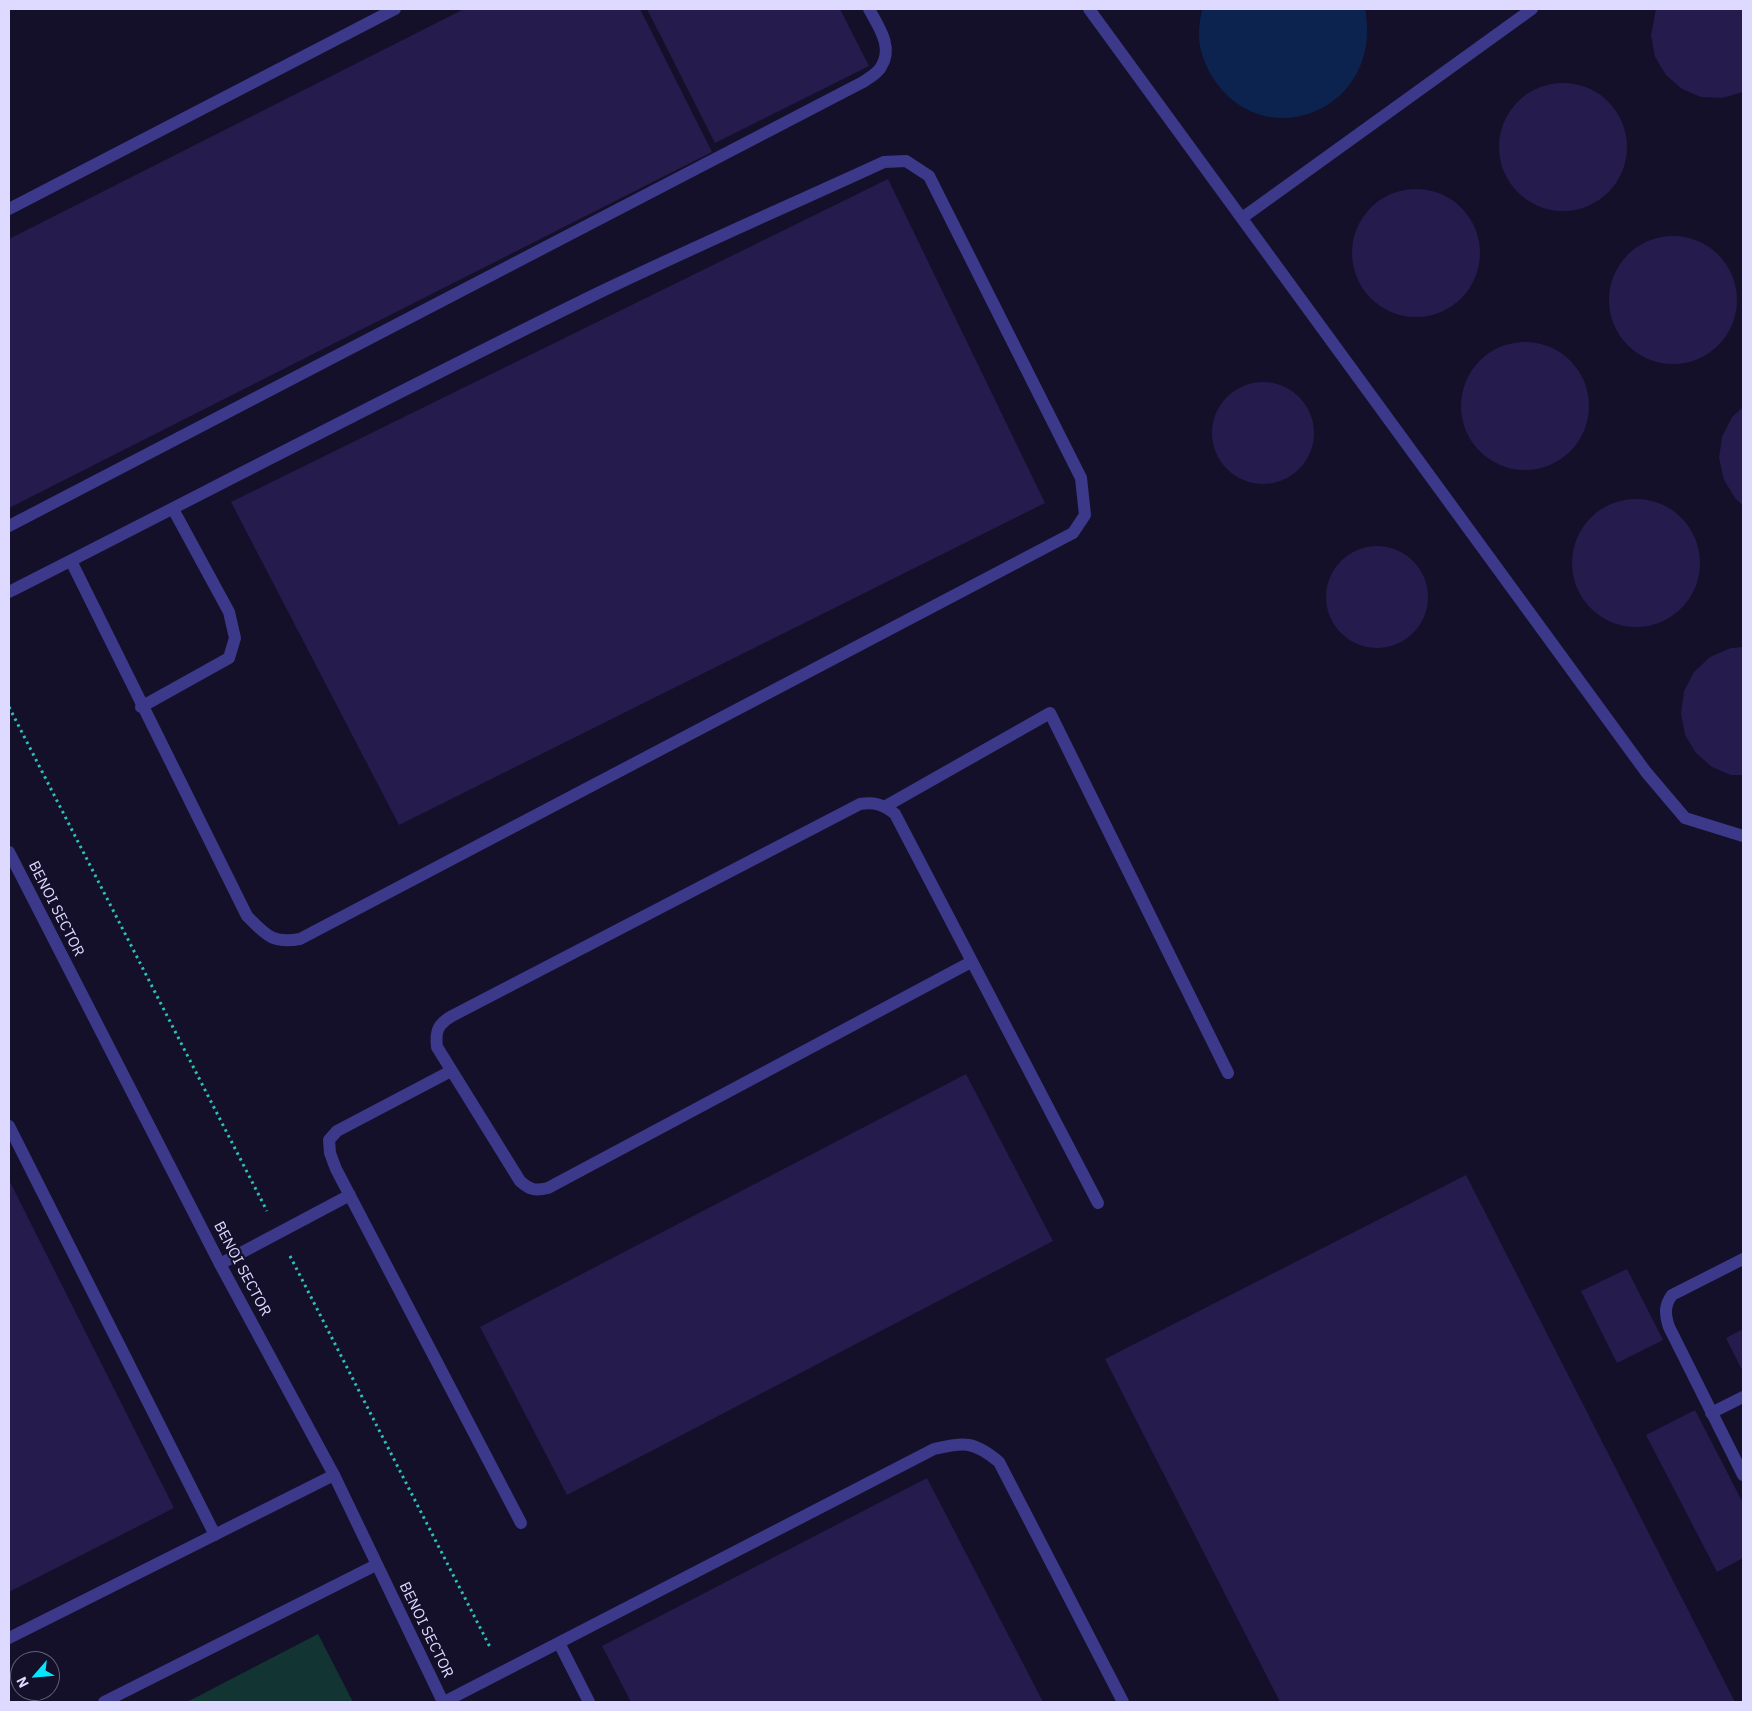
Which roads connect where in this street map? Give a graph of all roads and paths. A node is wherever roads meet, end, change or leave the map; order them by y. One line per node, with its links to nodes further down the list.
1 (395, 9): 5 (street)
2 (869, 9): 8 (street)
3 (1089, 9): 6 (street)
4 (1532, 9): 6 (street)
5 (9, 209)
6 (1242, 218): 14 (street)
7 (173, 509): 9 (street); 12 (street); 12 (street)
8 (9, 526)
9 (71, 561): 10 (street); 12 (street)
10 (9, 592)
11 (9, 707): 22 (path)
12 (141, 707)
13 (886, 806): 16 (street); 17 (street); 18 (street)
14 (1743, 836)
15 (9, 852): 24 (street, BENOI SECTOR)
16 (972, 962): 17 (street); 21 (street)
17 (451, 1072): 20 (street)
18 (1228, 1074)
19 (9, 1126): 30 (street)
20 (350, 1195): 22 (street); 29 (street)
21 (1098, 1203)
22 (278, 1233): 24 (street); 34 (path)
23 (1743, 1259): 26 (street)
24 (220, 1264): 27 (street, BENOI SECTOR)
25 (1743, 1397): 26 (street)
26 (1712, 1413): 28 (street)
27 (334, 1475): 30 (street); 31 (street, BENOI SECTOR)
28 (1743, 1475)
29 (521, 1523)
30 (215, 1535): 32 (street)
31 (376, 1565): 35 (street); 36 (street, BENOI SECTOR)
32 (9, 1638)
33 (559, 1643): 34 (street); 37 (street); 38 (street)
34 (503, 1672): 36 (street)
35 (104, 1702)
36 (444, 1702)
37 (589, 1702)
38 (1123, 1702)

